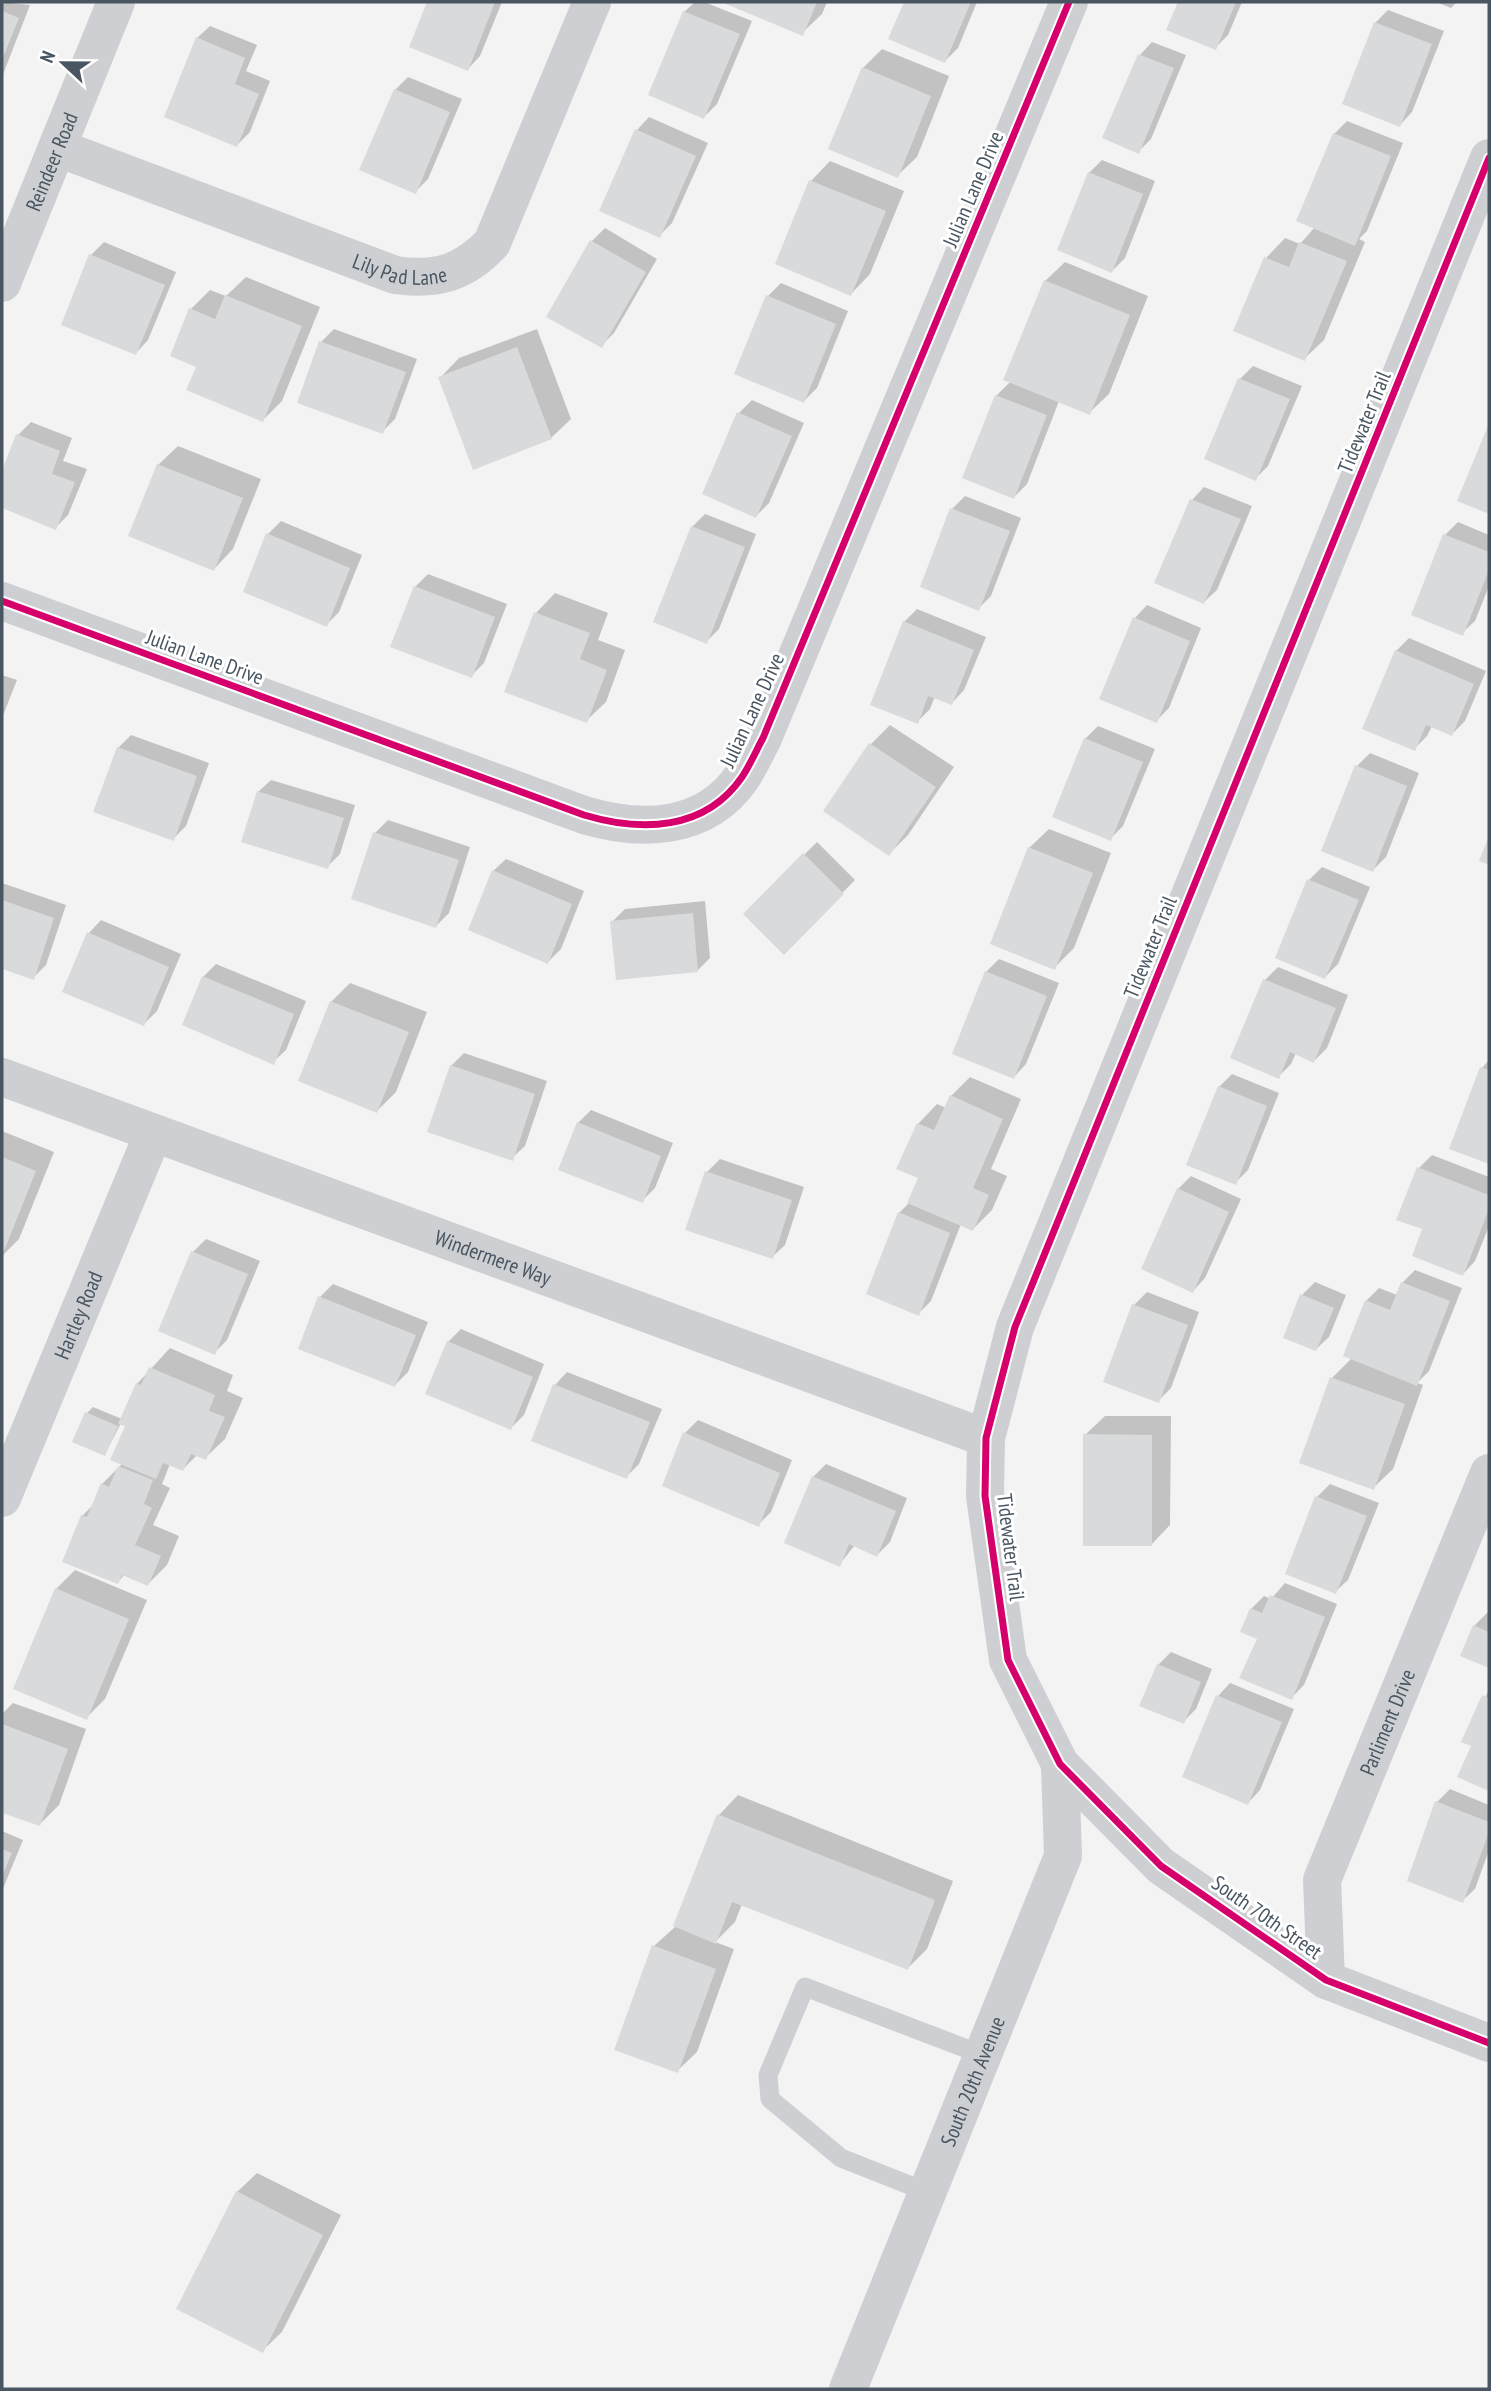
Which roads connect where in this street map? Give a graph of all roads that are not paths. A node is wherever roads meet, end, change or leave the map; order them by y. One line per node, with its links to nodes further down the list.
1 (116, 2): 4 (street, Reindeer Road)
2 (592, 2): 4 (street, Lily Pad Lane)
3 (1069, 2): 7 (street, Julian Lane Drive)
4 (58, 148): 6 (street, Reindeer Road)
5 (1489, 158): 10 (street, Tidewater Trail)
6 (2, 283)
7 (2, 601)
8 (2, 1077): 9 (street, Windermere Way)
9 (153, 1134): 10 (street, Windermere Way); 12 (street, Hartley Road)
10 (986, 1438): 13 (street, Tidewater Trail)
11 (1489, 1473): 14 (street, Parliment Drive)
12 (2, 1498)
13 (1060, 1764): 14 (street, South 70th Street); 16 (street, South 20th Avenue)
14 (1326, 1980): 15 (street, South 70th Street)
15 (1489, 2043)
16 (983, 2055): 17 (street, South 20th Avenue); 17 (lane)
17 (928, 2192): 18 (street, South 20th Avenue)
18 (848, 2389)

